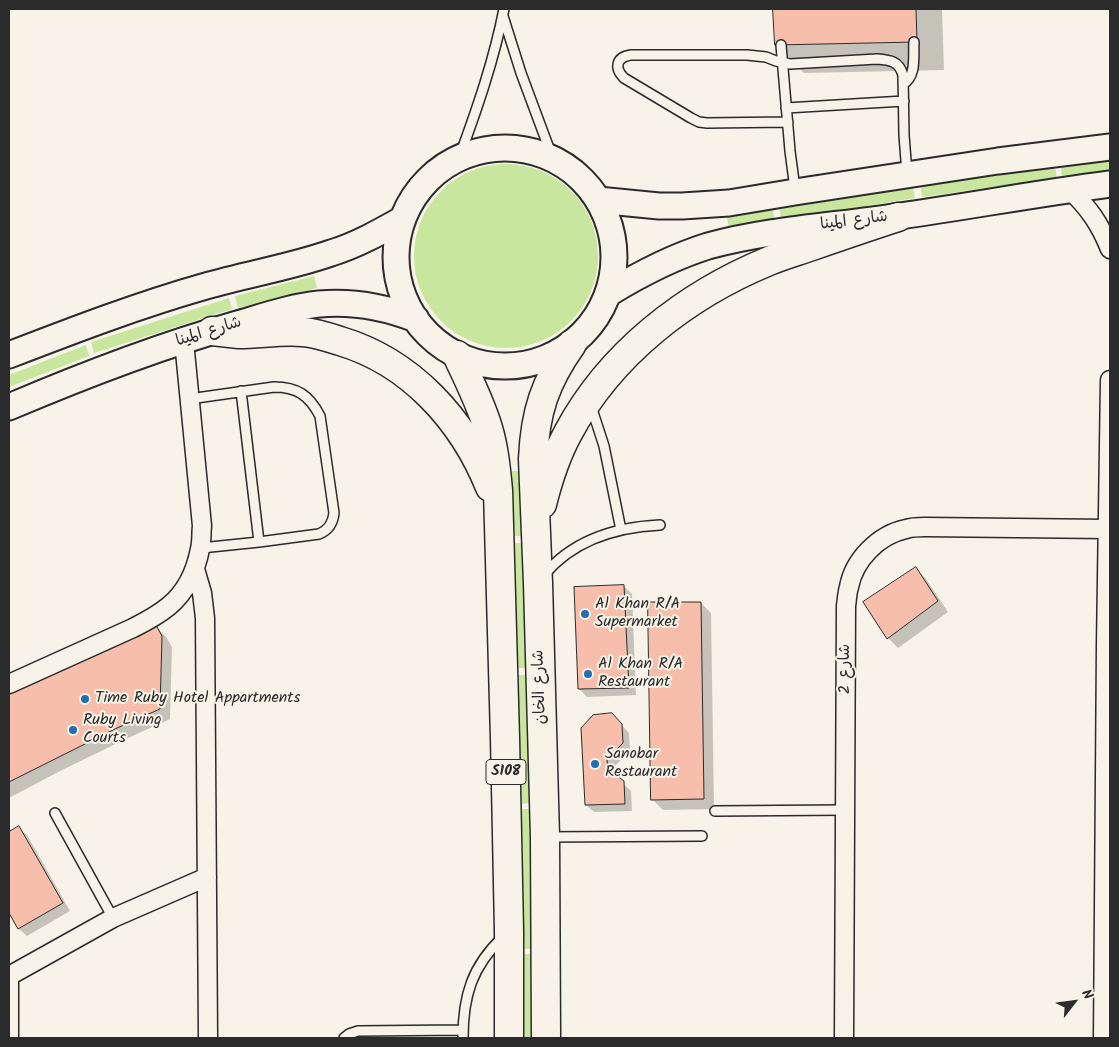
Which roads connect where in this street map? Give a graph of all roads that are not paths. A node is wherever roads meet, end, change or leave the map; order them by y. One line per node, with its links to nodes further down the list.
1 (504, 12): 10 (lane); 11 (lane)
2 (914, 42): 5 (lane)
3 (781, 45): 4 (lane)
4 (782, 62): 5 (lane); 7 (lane); 8 (lane)
5 (903, 84): 6 (lane)
6 (904, 101): 7 (lane); 12 (lane)
7 (786, 108): 8 (lane)
8 (788, 122): 15 (lane)
9 (1110, 147): 12 (main road)
10 (459, 158): 11 (main road); 18 (main road)
11 (553, 159): 16 (main road)
12 (907, 175): 15 (main road)
13 (1110, 184): 14 (main road, شارع المينا)
14 (1069, 190): 17 (main road, شارع المينا); 19 (street)
15 (795, 192): 16 (main road)
16 (598, 200): 20 (main road)
17 (898, 217): 20 (main road, شارع المينا); 30 (main road)
18 (404, 219): 21 (main road); 25 (main road)
19 (1110, 249)
20 (609, 293): 24 (main road)
21 (416, 318): 22 (main road, شارع المينا); 26 (main road)
22 (212, 331): 23 (main road, شارع المينا); 32 (main road)
23 (184, 341): 29 (street); 31 (main road, شارع المينا)
24 (572, 344): 26 (main road); 36 (main road, شارع الخان / S108)
25 (9, 355)
26 (457, 355): 32 (main road, S108)
27 (1110, 380): 34 (street)
28 (241, 391): 29 (lane); 37 (lane); 37 (lane)
29 (189, 399): 38 (street)
30 (589, 399): 35 (lane); 36 (main road)
31 (9, 407)
32 (498, 506): 50 (main road, S108)
33 (660, 525): 35 (lane)
34 (1107, 529): 41 (street); 43 (street, شارع 2)
35 (621, 530): 40 (lane)
36 (536, 535): 40 (main road, شارع الخان / S108)
37 (259, 542): 38 (lane)
38 (201, 548): 39 (street)
39 (195, 569): 42 (street); 48 (street)
40 (538, 583): 47 (main road, شارع الخان / S108)
41 (1108, 662): 58 (street)
42 (9, 684)
43 (845, 810): 44 (lane); 57 (street, شارع 2)
44 (715, 811)
45 (55, 813): 49 (lane)
46 (702, 836): 47 (lane)
47 (545, 837): 56 (main road, شارع الخان / S108)
48 (207, 877): 49 (street); 53 (street)
49 (113, 918): 52 (street)
50 (509, 931): 51 (lane); 55 (main road, S108)
51 (463, 1034): 54 (lane)
52 (9, 1038)
53 (208, 1038)
54 (344, 1038)
55 (509, 1038)
56 (546, 1038)
57 (844, 1038)
58 (1103, 1038)

